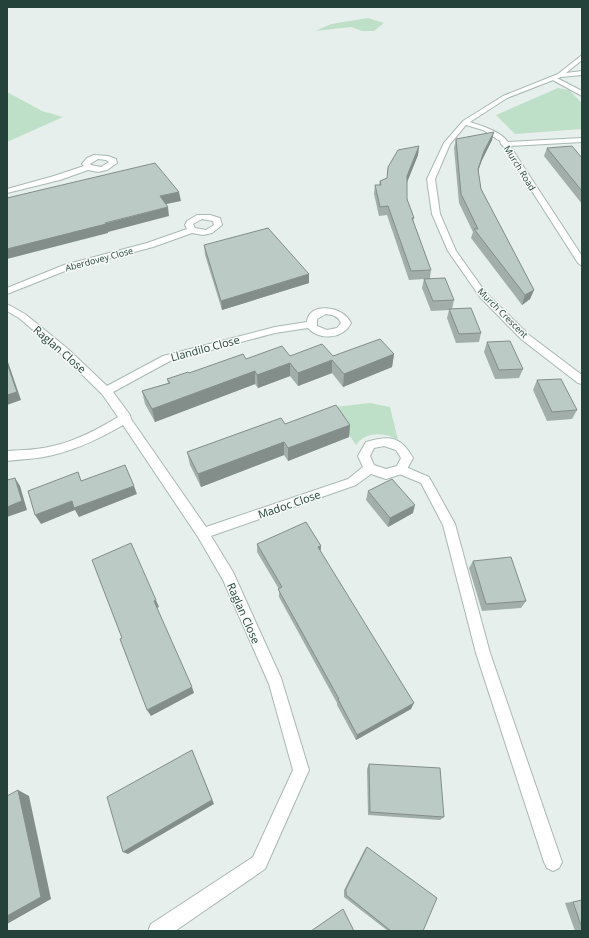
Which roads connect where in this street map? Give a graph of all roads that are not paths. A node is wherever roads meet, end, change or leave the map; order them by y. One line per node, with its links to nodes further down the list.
1 (582, 58): 3 (street)
2 (582, 73): 3 (street)
3 (560, 75): 4 (street)
4 (553, 78): 5 (street); 6 (street)
5 (582, 94)
6 (465, 122): 8 (street, Murch Road); 16 (street, Murch Crescent)
7 (582, 140): 8 (street)
8 (504, 144): 12 (street, Murch Road)
9 (88, 167): 10 (street)
10 (7, 191)
11 (192, 230): 13 (street, Aberdovey Close)
12 (581, 260)
13 (7, 291)
14 (7, 307): 17 (street, Raglan Close)
15 (311, 325): 17 (street, Llandilo Close)
16 (582, 380)
17 (106, 391): 18 (street, Raglan Close)
18 (126, 418): 19 (street); 22 (street, Raglan Close)
19 (7, 456)
20 (370, 468): 21 (street); 21 (street); 22 (street, Madoc Close)
21 (401, 470): 23 (street)
22 (203, 533): 24 (street, Raglan Close)
23 (553, 862)
24 (158, 931)

